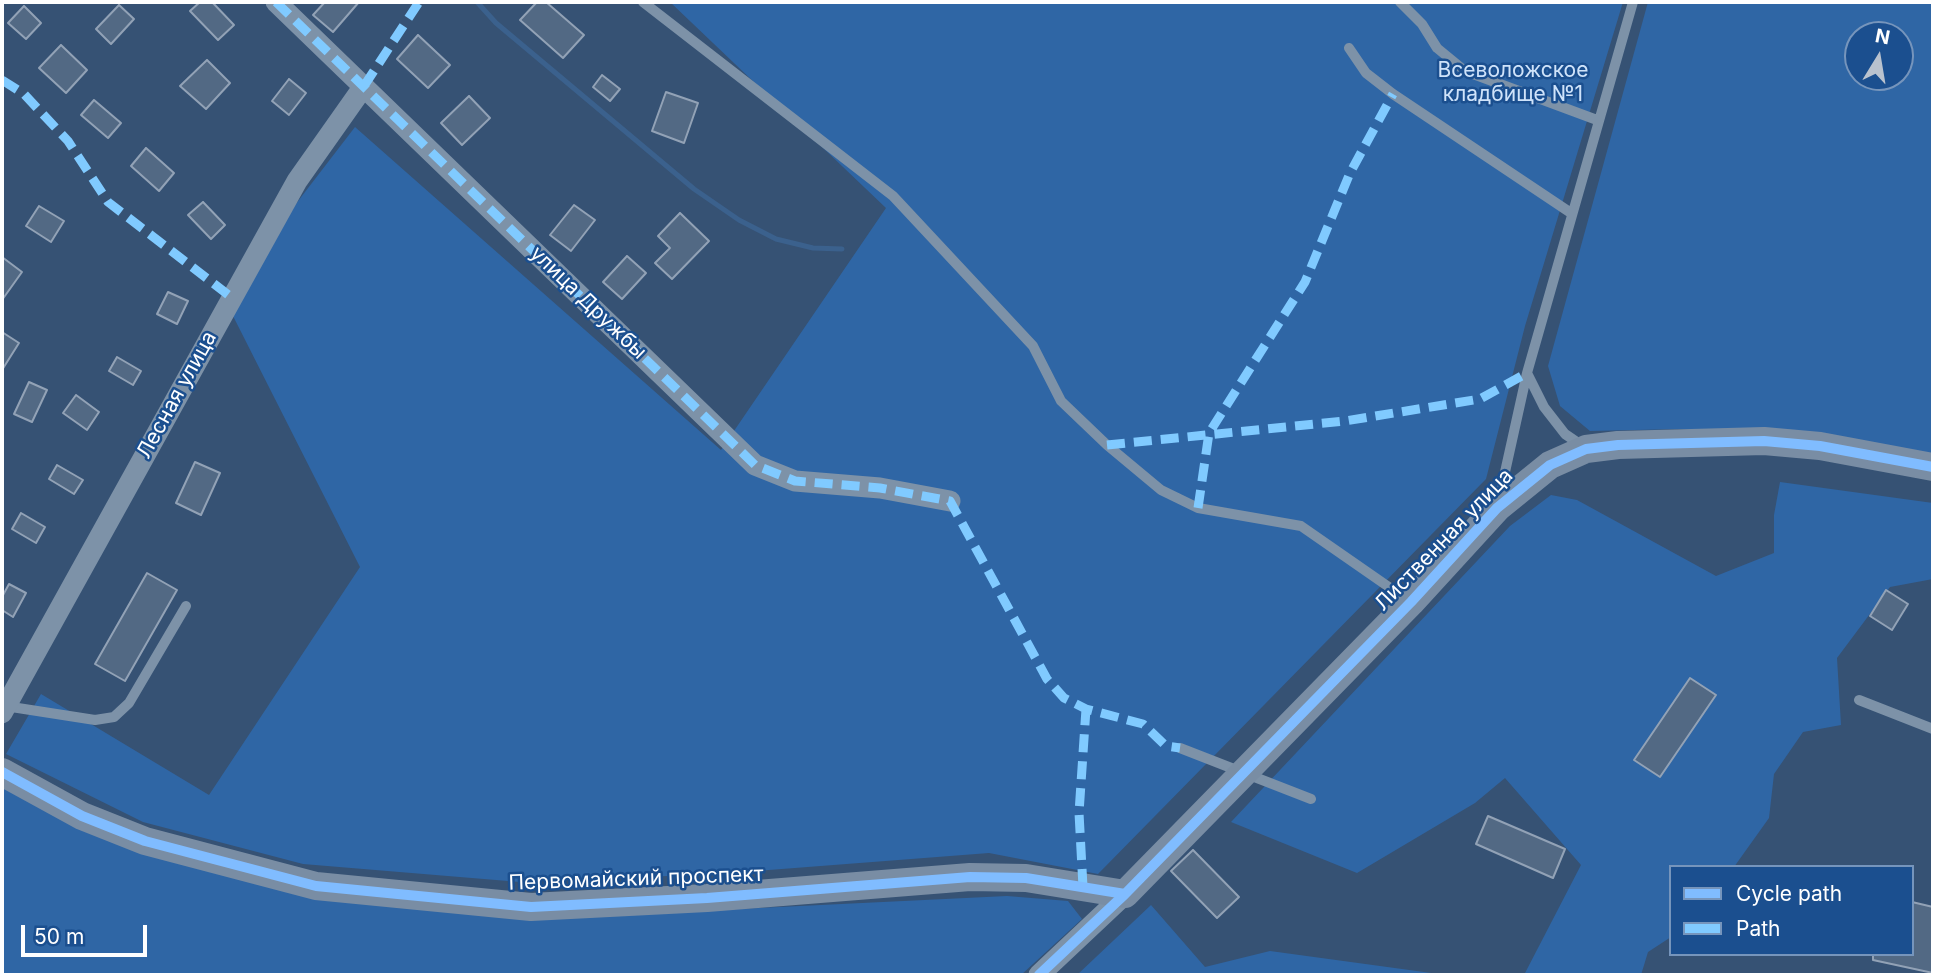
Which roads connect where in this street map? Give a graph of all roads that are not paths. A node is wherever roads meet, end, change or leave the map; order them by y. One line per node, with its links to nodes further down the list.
1 (276, 2): 6 (street, улица Дружбы)
2 (643, 2): 14 (lane)
3 (1400, 2): 7 (lane)
4 (1633, 2): 7 (lane)
5 (1349, 48): 8 (lane)
6 (364, 86): 12 (street, улица Дружбы); 17 (street, Лесная улица)
7 (1597, 120): 8 (lane)
8 (1571, 213): 9 (lane)
9 (1527, 373): 10 (lane); 13 (lane)
10 (1586, 449): 11 (street, Лиственная улица); 13 (street, Лиственная улица)
11 (1933, 467)
12 (950, 501)
13 (1497, 508): 14 (street, Лиственная улица)
14 (1411, 602): 20 (street, Лиственная улица)
15 (186, 607): 17 (lane)
16 (1859, 700): 18 (lane)
17 (4, 709)
18 (1933, 729)
19 (1180, 748): 20 (lane)
20 (1244, 771): 22 (lane); 23 (street, Лиственная улица)
21 (2, 772): 23 (street, Первомайский проспект)
22 (1311, 799)
23 (1125, 894): 24 (street)
24 (1040, 975)

